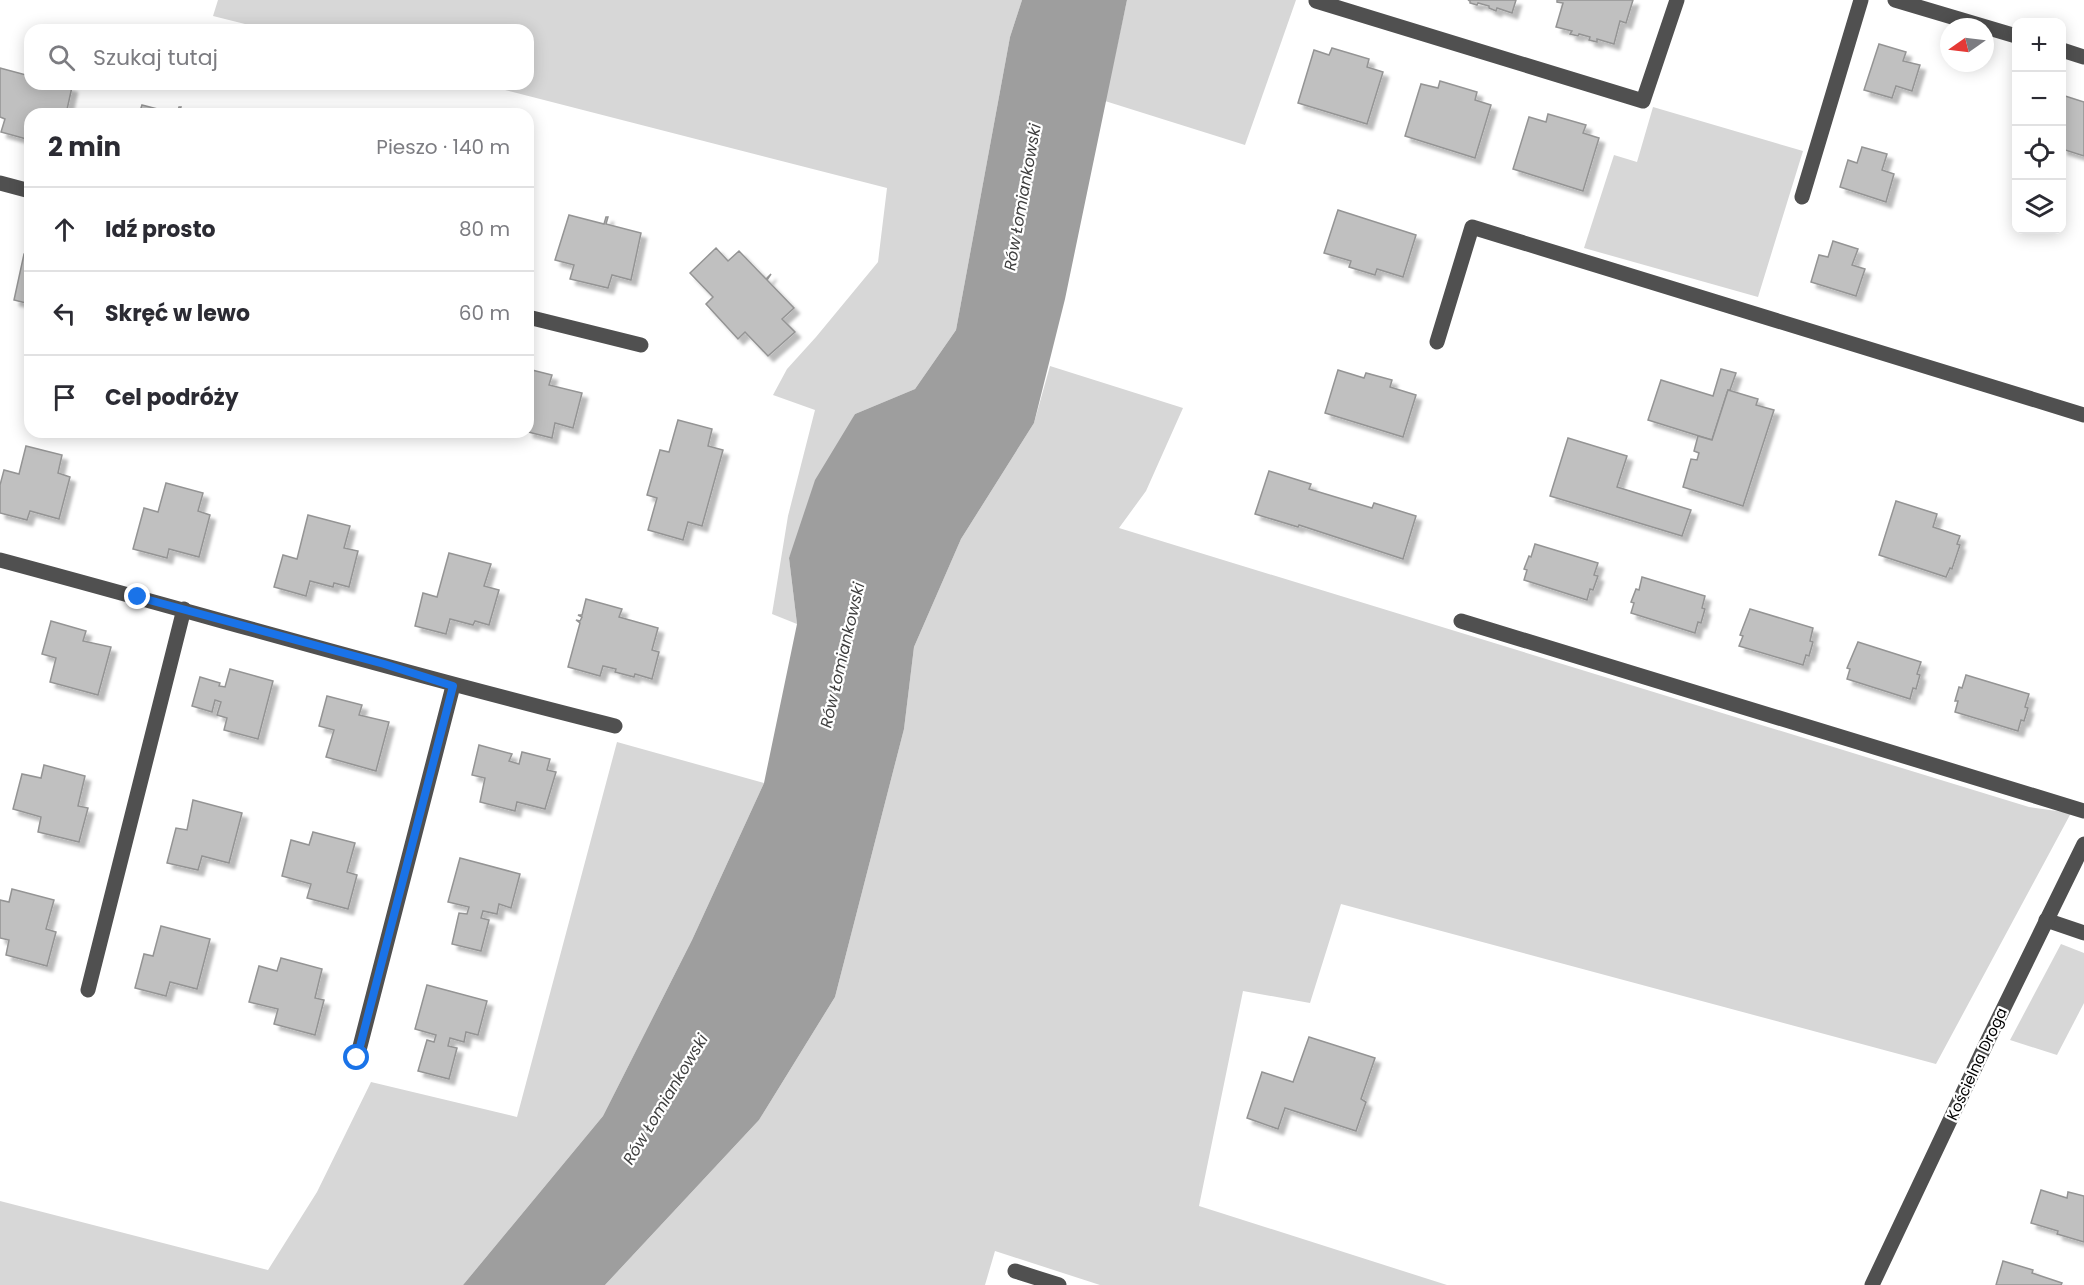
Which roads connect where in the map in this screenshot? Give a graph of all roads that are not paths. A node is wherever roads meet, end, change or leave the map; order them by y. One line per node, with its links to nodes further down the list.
1 (1677, 0): 4 (street)
2 (1861, 0): 10 (street)
3 (1895, 0): 5 (street)
4 (1316, 1)
5 (2012, 35)
6 (2066, 52): 7 (street)
7 (2084, 57)
8 (0, 183): 9 (street)
9 (24, 189)
10 (1802, 197)
11 (534, 318): 13 (street)
12 (1437, 342): 14 (street)
13 (641, 345)
14 (2084, 415)
15 (0, 560): 16 (street)
16 (184, 609): 18 (street); 24 (street)
17 (1461, 621): 20 (street)
18 (453, 686): 19 (street); 25 (street)
19 (615, 726)
20 (2084, 811)
21 (2084, 844): 22 (street, Kościelna Droga)
22 (2046, 920): 23 (street); 28 (street, Kościelna Droga)
23 (2084, 933)
24 (88, 990)
25 (357, 1058)
26 (1016, 1270): 27 (street)
27 (1059, 1285)
28 (1872, 1285)

